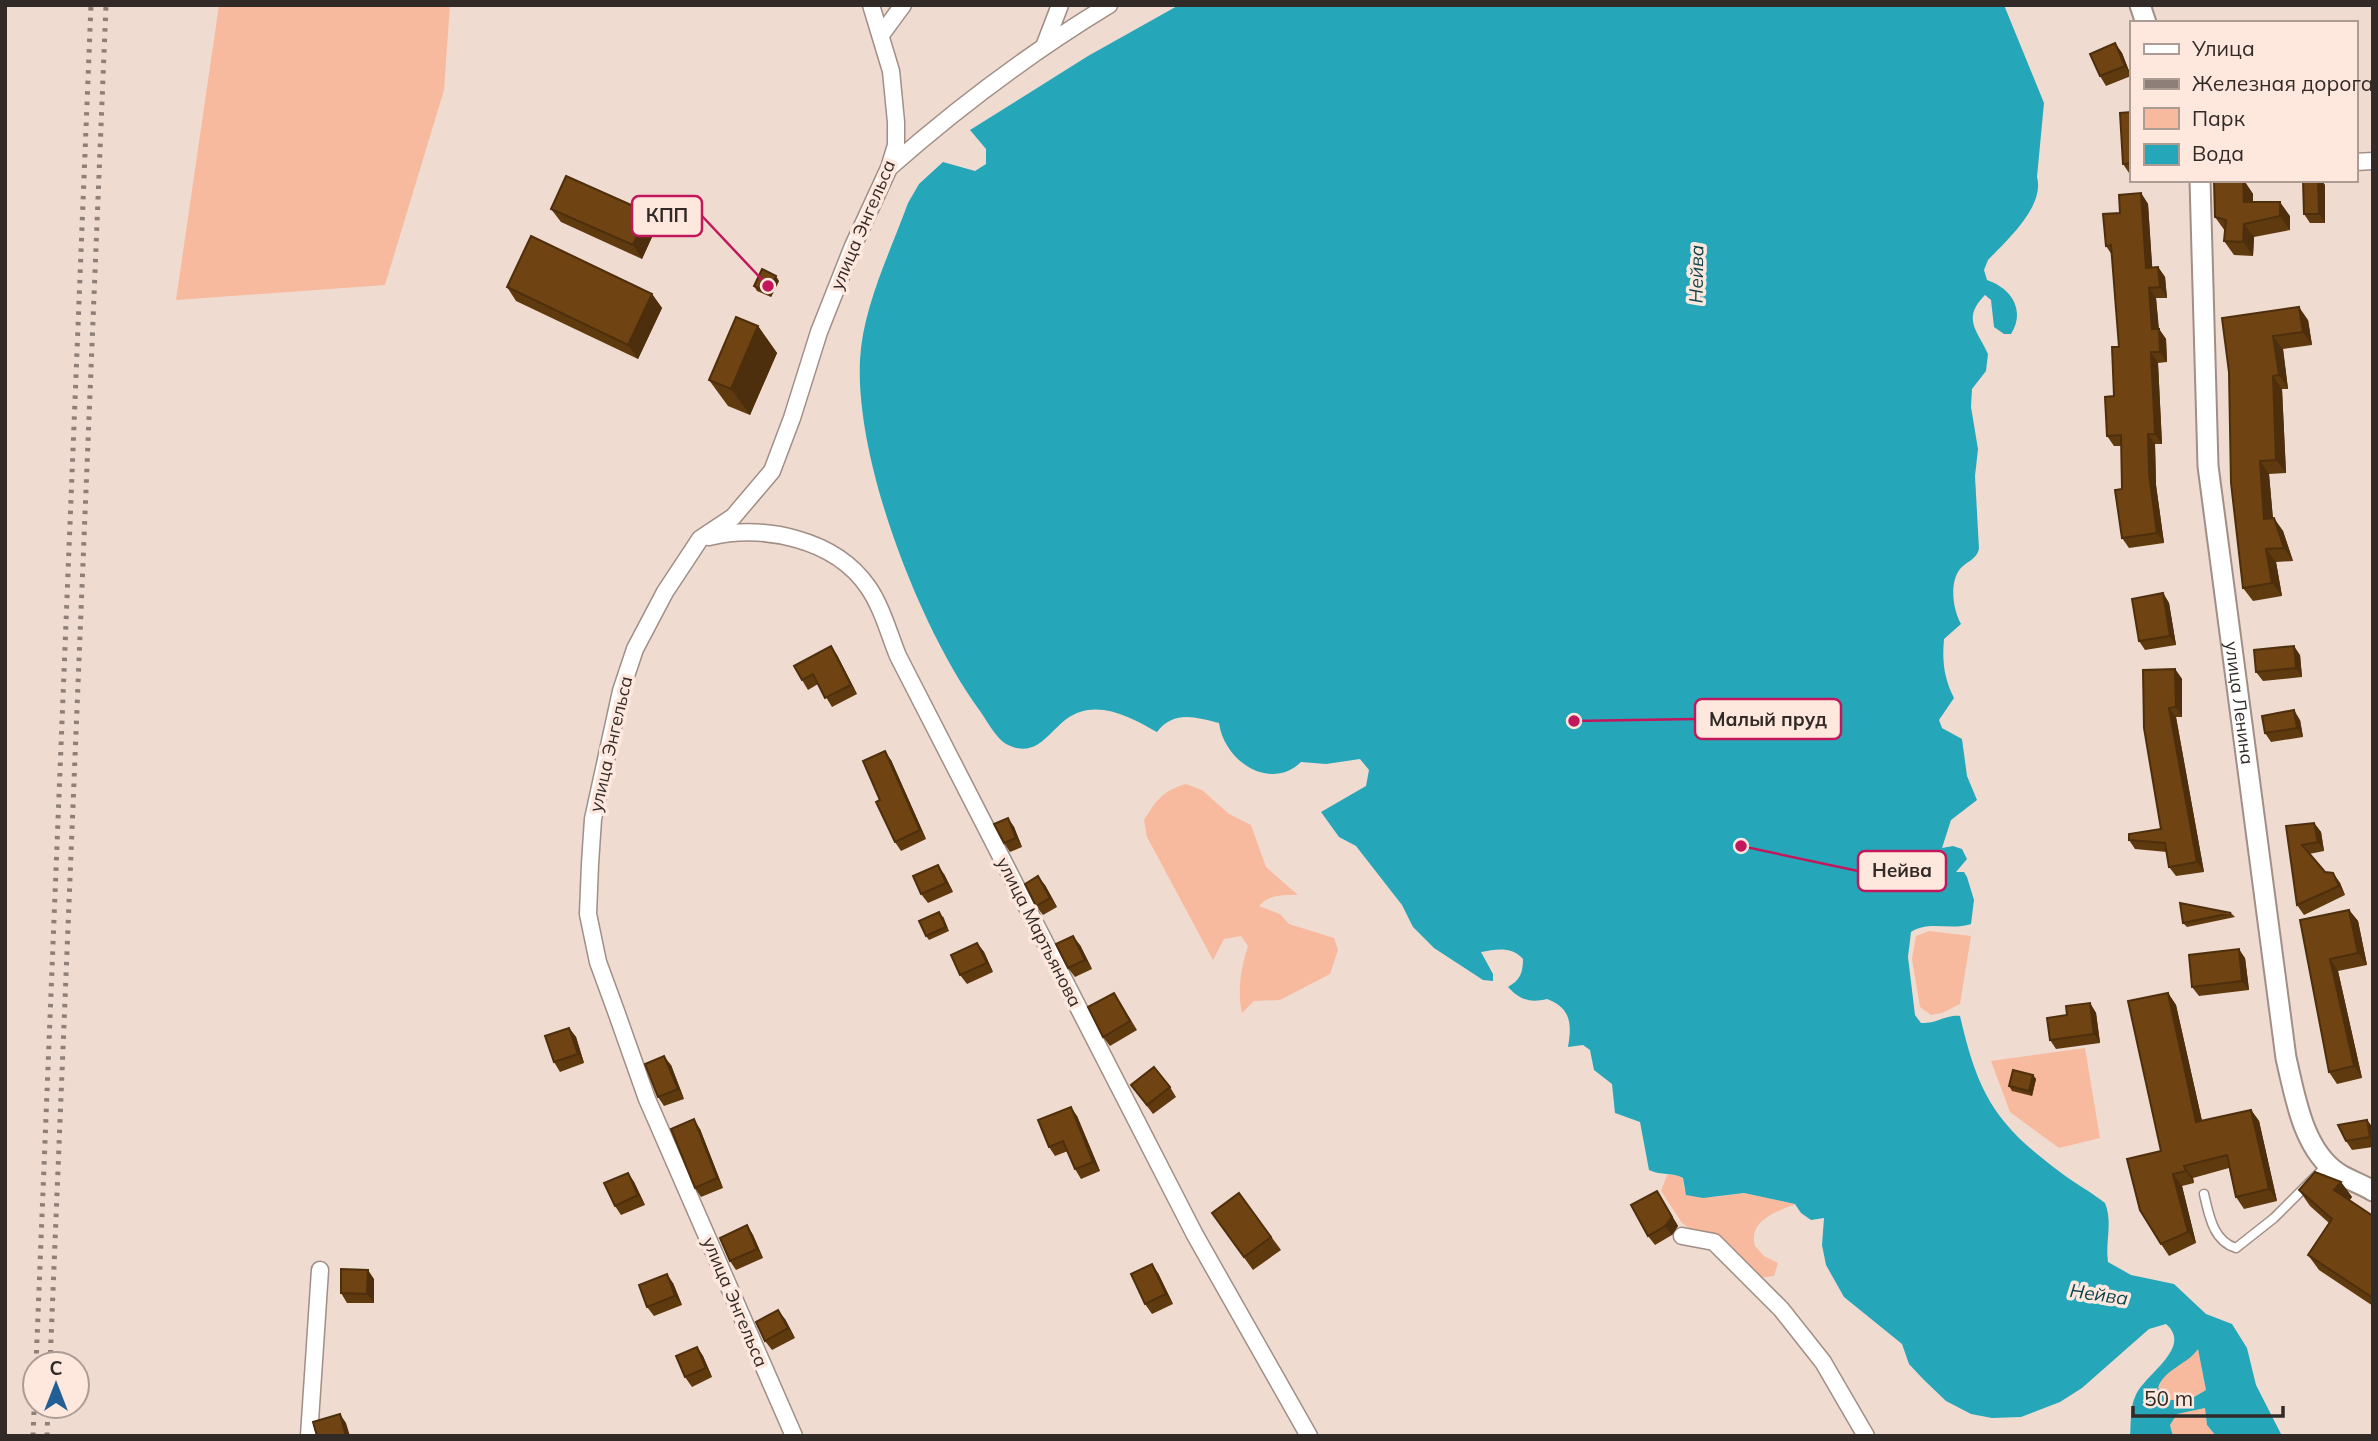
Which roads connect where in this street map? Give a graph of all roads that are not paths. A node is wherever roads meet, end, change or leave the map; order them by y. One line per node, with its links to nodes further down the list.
1 (871, 5): 5 (street, улица Энгельса)
2 (903, 5): 5 (street)
3 (1059, 5): 6 (street)
4 (1109, 5): 6 (street)
5 (881, 36): 7 (street, улица Энгельса)
6 (1045, 44): 7 (street)
7 (889, 168): 9 (street, улица Энгельса)
8 (2200, 182): 10 (street, улица Ленина)
9 (700, 540): 16 (street, улица Энгельса); 17 (street, улица Мартьянова)
10 (2328, 1164): 11 (street, улица Ленина); 12 (lane)
11 (2373, 1191)
12 (2204, 1194)
13 (1682, 1236): 18 (street)
14 (320, 1270): 15 (street)
15 (309, 1436)
16 (794, 1436)
17 (1309, 1436)
18 (1866, 1436)

